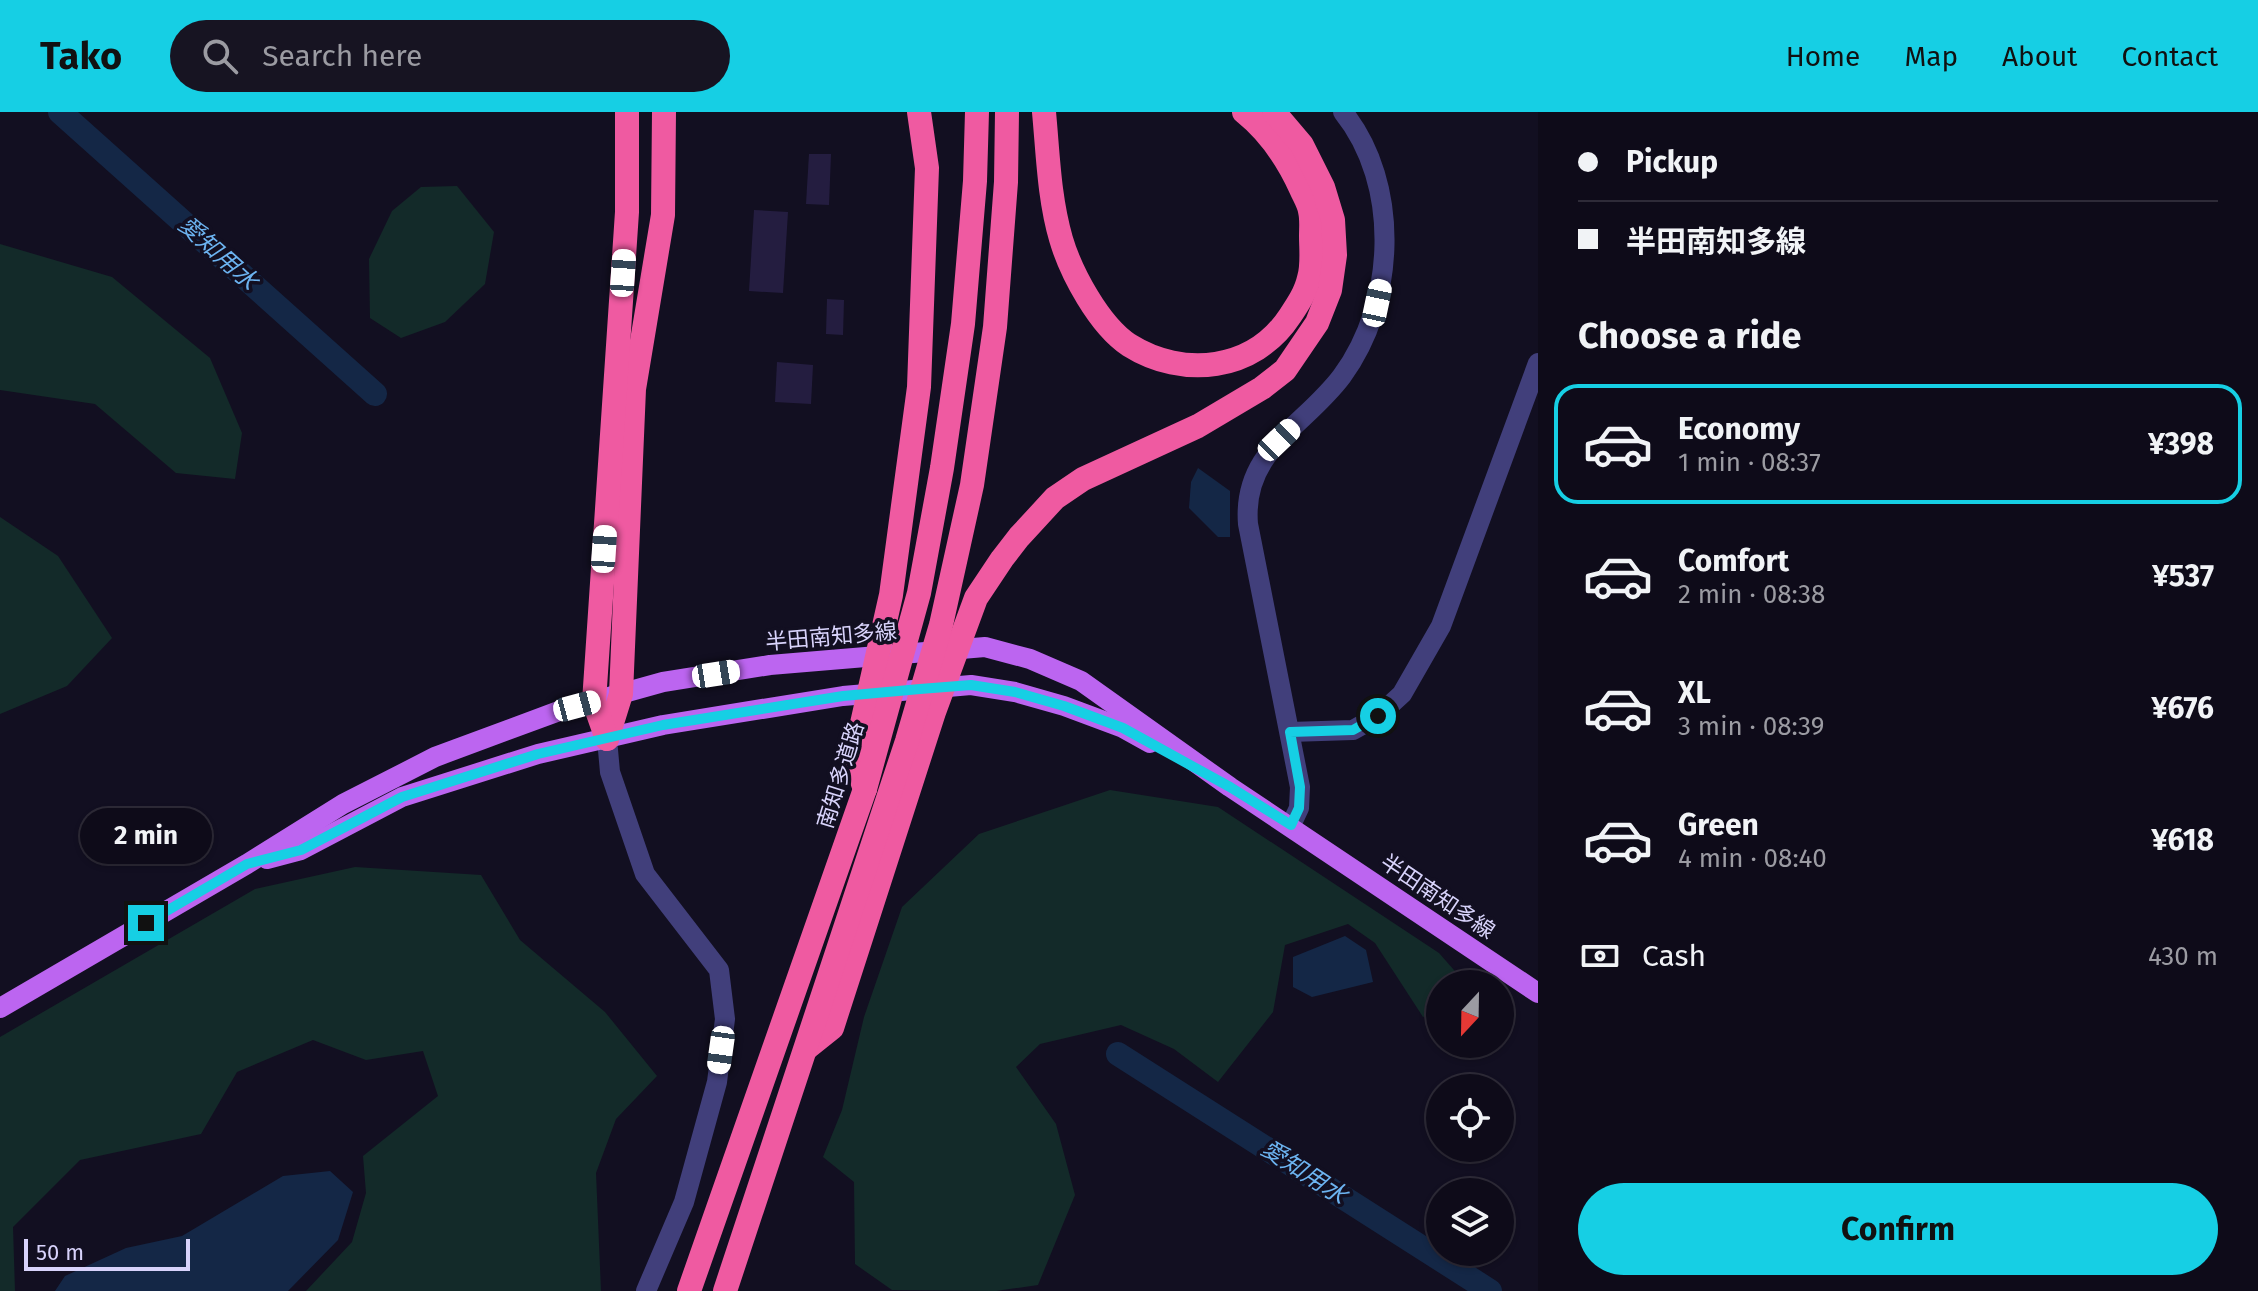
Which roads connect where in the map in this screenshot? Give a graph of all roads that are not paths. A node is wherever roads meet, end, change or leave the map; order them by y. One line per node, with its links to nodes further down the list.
1 (627, 112): 12 (highway)
2 (919, 112): 16 (highway)
3 (977, 112): 16 (highway, 南知多道路)
4 (1007, 112): 21 (highway)
5 (1044, 112): 6 (highway)
6 (1244, 112)
7 (1274, 112): 21 (highway)
8 (1343, 112): 13 (street)
9 (663, 113): 11 (highway)
10 (1538, 363): 13 (street)
11 (621, 694): 12 (main road, 半田南知多線); 14 (highway); 15 (main road, 半田南知多線)
12 (594, 702): 14 (highway); 18 (main road, 半田南知多線)
13 (1290, 732): 17 (street)
14 (607, 739): 15 (main road, 半田南知多線); 18 (main road, 半田南知多線); 22 (street)
15 (1230, 787): 17 (main road, 半田南知多線)
16 (865, 789): 23 (highway, 南知多道路)
17 (1291, 825): 19 (main road, 半田南知多線)
18 (247, 864): 20 (main road, 半田南知多線)
19 (1538, 993)
20 (0, 1008)
21 (807, 1048): 24 (highway)
22 (646, 1291)
23 (689, 1291)
24 (725, 1291)

